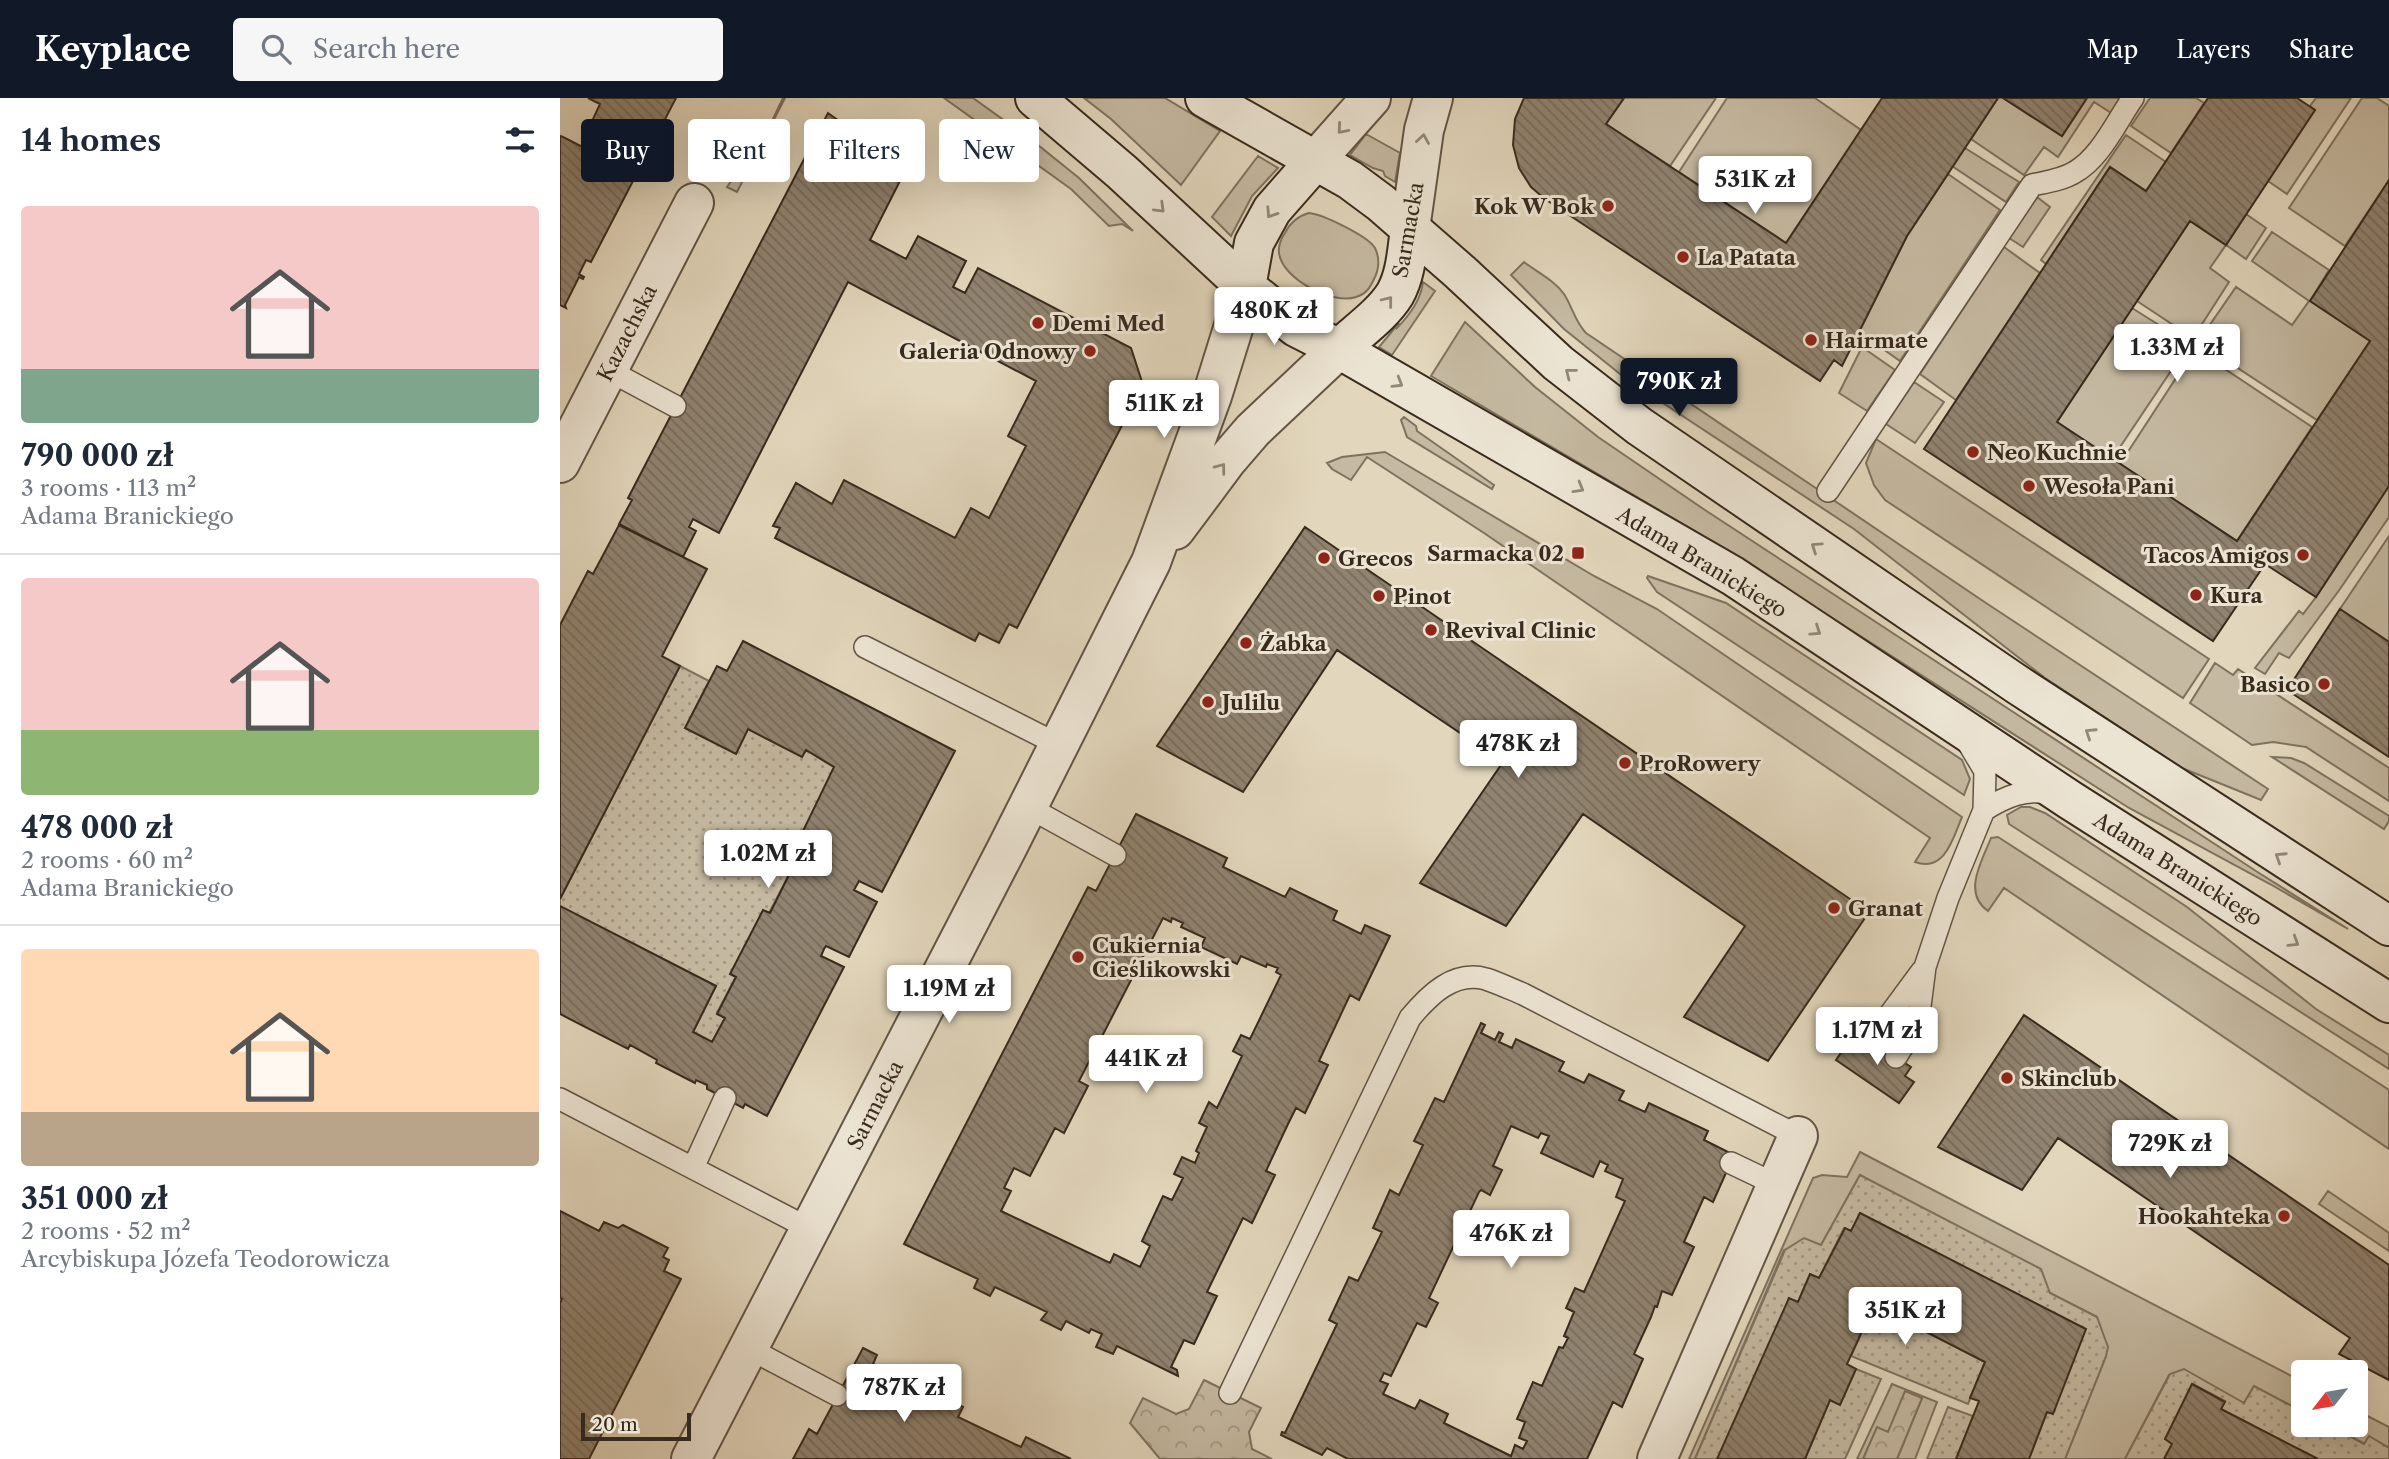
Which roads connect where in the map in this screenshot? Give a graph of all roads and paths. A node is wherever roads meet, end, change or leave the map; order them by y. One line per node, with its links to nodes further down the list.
1 (1035, 98): 9 (main road, Adama Branickiego, one-way to 9)
2 (1205, 98): 6 (main road)
3 (1371, 98): 6 (main road, Sarmacka, one-way to 6)
4 (1433, 98): 8 (main road, Sarmacka, one-way to 4)
5 (2133, 98): 14 (lane)
6 (1315, 161): 8 (main road); 9 (main road, Sarmacka, one-way to 9)
7 (694, 203): 11 (main road, Kazachska)
8 (1410, 229): 10 (main road, Sarmacka, one-way to 8); 23 (main road, one-way to 8)
9 (1246, 287): 10 (main road, Adama Branickiego); 15 (main road, Sarmacka)
10 (1339, 349): 15 (main road, Sarmacka, one-way to 10); 17 (main road, Adama Branickiego, one-way to 17)
11 (608, 370): 12 (lane); 13 (main road, Kazachska)
12 (675, 406)
13 (560, 463)
14 (1828, 491)
15 (1151, 562): 18 (main road, Sarmacka)
16 (865, 647): 18 (lane)
17 (1956, 724): 19 (main road, Adama Branickiego); 21 (lane)
18 (1059, 745): 20 (main road, Sarmacka)
19 (2070, 800): 21 (lane); 25 (main road, Adama Branickiego, one-way to 25)
20 (1028, 807): 22 (lane); 34 (main road, Sarmacka)
21 (1984, 810): 24 (lane)
22 (1115, 855)
23 (2389, 926)
24 (1925, 967): 26 (lane); 27 (lane)
25 (2389, 1003)
26 (1871, 1040)
27 (1896, 1058)
28 (724, 1098): 32 (lane)
29 (560, 1099): 32 (lane)
30 (1798, 1136): 33 (main road); 36 (lane)
31 (1731, 1163): 33 (lane)
32 (693, 1168): 34 (lane)
33 (1777, 1185): 39 (main road)
34 (810, 1229): 35 (main road, Sarmacka)
35 (748, 1348): 37 (lane); 38 (main road, Sarmacka)
36 (1230, 1392)
37 (837, 1395)
38 (691, 1459)
39 (1657, 1459)

